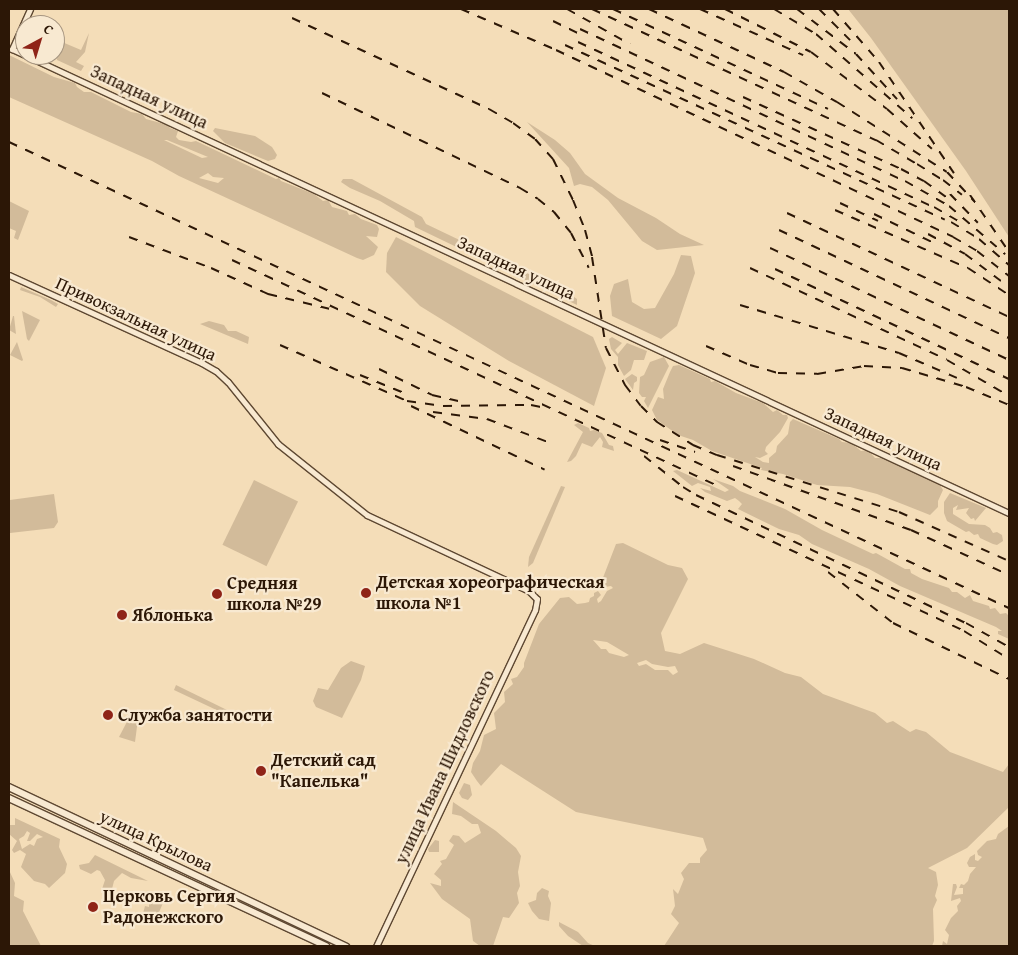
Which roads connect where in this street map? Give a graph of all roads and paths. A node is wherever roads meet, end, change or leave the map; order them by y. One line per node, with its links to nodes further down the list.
1 (30, 9): 3 (street, Западная улица)
2 (9, 275): 4 (street, Привокзальная улица)
3 (1009, 513)
4 (537, 599): 9 (street, улица Ивана Шидловского)
5 (9, 787): 8 (main road, улица Крылова)
6 (9, 798): 7 (main road, улица Крылова)
7 (326, 946)
8 (346, 946)
9 (376, 946)

